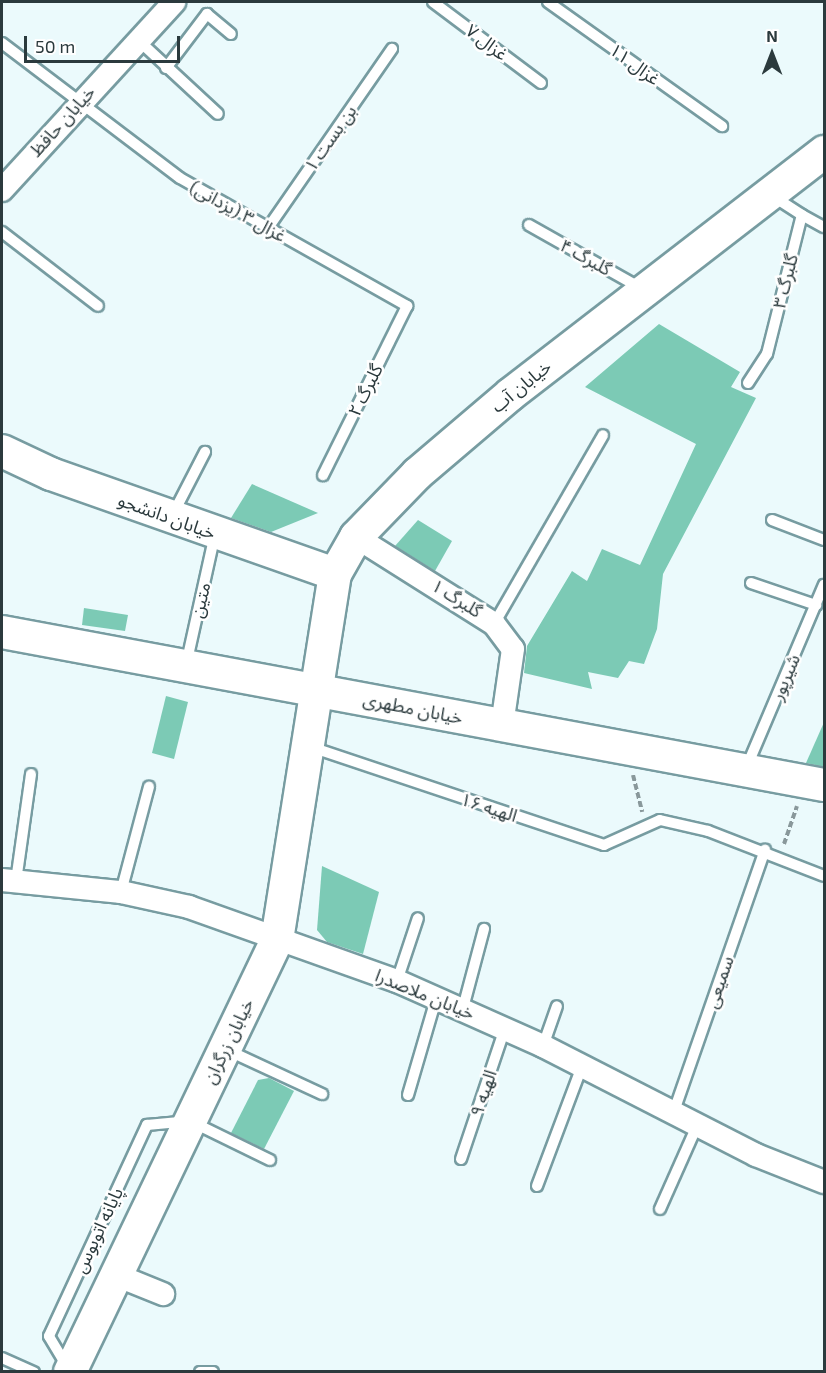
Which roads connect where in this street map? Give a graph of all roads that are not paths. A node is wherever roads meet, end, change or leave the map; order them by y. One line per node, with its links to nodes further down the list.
1 (174, 2): 5 (street, خیابان حافظ)
2 (433, 2): 9 (lane, غزال ۷)
3 (548, 2): 12 (lane, غزال ۱۱)
4 (231, 34): 8 (lane)
5 (136, 38): 8 (lane); 10 (street, خیابان حافظ)
6 (2, 44): 10 (lane, غزال ۳ (یزدانی))
7 (392, 49): 19 (lane, بن بست ۱)
8 (166, 68): 11 (lane)
9 (541, 82)
10 (79, 103): 14 (street, خیابان حافظ); 19 (lane, غزال ۳ (یزدانی))
11 (218, 114)
12 (722, 126)
13 (825, 152): 15 (main road, خیابان آب)
14 (2, 190)
15 (768, 193): 16 (lane); 21 (main road, خیابان آب)
16 (802, 215): 18 (lane); 24 (lane, گلبرگ ۳)
17 (529, 225): 21 (lane, گلبرگ ۴)
18 (825, 227)
19 (268, 228): 23 (lane, غزال ۳ (یزدانی))
20 (2, 232): 22 (lane)
21 (642, 288): 32 (main road, خیابان آب)
22 (98, 306)
23 (407, 306): 28 (lane, گلبرگ ۲)
24 (748, 383)
25 (603, 435): 38 (lane)
26 (2, 451): 29 (main road, خیابان دانشجو)
27 (204, 452): 29 (lane)
28 (323, 475)
29 (171, 517): 31 (main road, خیابان دانشجو)
30 (772, 520): 33 (lane)
31 (215, 534): 34 (main road, خیابان دانشجو); 40 (lane, متین)
32 (356, 537): 34 (main road, خیابان آب); 38 (street, گلبرگ ۱)
33 (825, 540)
34 (335, 574): 41 (main road, خیابان آب)
35 (751, 583): 37 (lane)
36 (825, 585): 37 (lane, شیرپور)
37 (816, 605): 44 (lane, شیرپور)
38 (494, 624): 42 (street, گلبرگ ۱)
39 (2, 632): 40 (main road, خیابان مطهری)
40 (186, 666): 41 (main road, خیابان مطهری)
41 (314, 689): 42 (main road, خیابان مطهری); 43 (main road, خیابان زرگران)
42 (502, 725): 44 (main road, خیابان مطهری)
43 (318, 749): 48 (lane, الهیه ۱۶); 54 (main road, خیابان زرگران)
44 (745, 770): 46 (main road, خیابان مطهری)
45 (31, 774): 50 (lane)
46 (815, 783)
47 (149, 786): 51 (lane)
48 (765, 850): 49 (lane, الهیه ۱۶); 65 (lane, سمیعی)
49 (825, 876)
50 (9, 880): 51 (street, خیابان ملاصدرا)
51 (121, 892): 54 (street, خیابان ملاصدرا)
52 (418, 918): 55 (lane)
53 (484, 929): 58 (lane)
54 (277, 940): 55 (street, خیابان ملاصدرا); 61 (main road, خیابان زرگران)
55 (397, 981): 56 (street, خیابان ملاصدرا)
56 (437, 996): 58 (street, خیابان ملاصدرا); 64 (lane)
57 (557, 1006): 60 (lane)
58 (463, 1008): 59 (street, خیابان ملاصدرا)
59 (505, 1028): 60 (street, خیابان ملاصدرا); 68 (lane, الهیه ۹)
60 (543, 1046): 62 (street, خیابان ملاصدرا)
61 (224, 1049): 63 (lane); 66 (main road, خیابان زرگران)
62 (582, 1066): 65 (street, خیابان ملاصدرا); 71 (lane)
63 (322, 1094)
64 (408, 1095)
65 (673, 1114): 67 (street, خیابان ملاصدرا)
66 (190, 1121): 69 (lane); 73 (main road, خیابان زرگران); 77 (lane, پایانه اتوبوس)
67 (697, 1126): 70 (street, خیابان ملاصدرا); 72 (lane)
68 (461, 1159)
69 (270, 1160)
70 (825, 1182)
71 (537, 1186)
72 (660, 1209)
73 (116, 1275): 74 (street); 77 (main road, خیابان زرگران)
74 (163, 1294)
75 (2, 1358): 76 (lane)
76 (34, 1371)
77 (70, 1371)
78 (200, 1371): 79 (lane)
79 (213, 1371)

